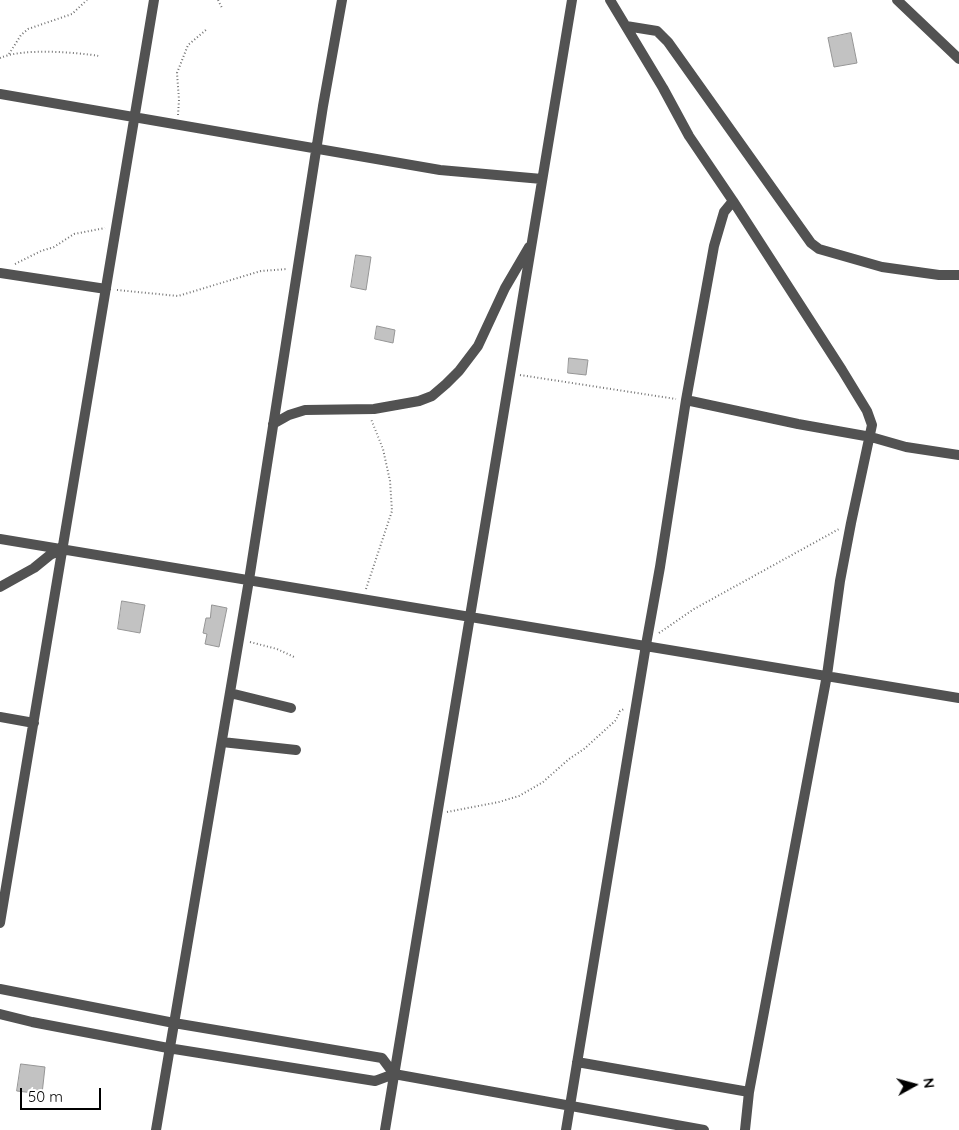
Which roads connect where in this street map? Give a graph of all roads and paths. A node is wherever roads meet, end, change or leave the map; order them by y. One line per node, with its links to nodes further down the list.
1 (88, 0): 11 (path)
2 (154, 0): 16 (street)
3 (218, 0): 8 (path)
4 (342, 0): 18 (street)
5 (572, 0): 19 (street)
6 (610, 0): 9 (street)
7 (898, 0): 14 (street)
8 (222, 8)
9 (626, 26): 20 (street); 26 (street)
10 (207, 29): 17 (path)
11 (9, 54): 12 (path); 13 (path)
12 (100, 56)
13 (0, 58)
14 (959, 59)
15 (0, 94): 16 (street)
16 (135, 118): 17 (street); 21 (street)
17 (176, 125): 18 (street)
18 (316, 149): 19 (street); 24 (street)
19 (542, 179): 22 (street)
20 (733, 201): 29 (street); 32 (street)
21 (117, 225): 23 (path); 27 (street)
22 (532, 244): 28 (street); 30 (street)
23 (11, 266)
24 (297, 268): 27 (path); 31 (street)
25 (0, 273): 27 (street)
26 (959, 275)
27 (106, 289): 36 (street)
28 (510, 374): 29 (path); 40 (street)
29 (686, 400): 32 (street); 42 (street)
30 (366, 410): 31 (street); 39 (path)
31 (273, 424): 37 (street)
32 (871, 436): 33 (street); 34 (street)
33 (959, 455)
34 (851, 523): 42 (path); 44 (street)
35 (0, 539): 36 (street)
36 (63, 549): 37 (street); 38 (street); 50 (street)
37 (249, 580): 39 (street); 41 (street)
38 (0, 587)
39 (364, 599): 40 (street)
40 (470, 616): 42 (street); 53 (street)
41 (240, 635): 43 (path); 45 (street)
42 (646, 643): 44 (street); 48 (street)
43 (294, 657)
44 (827, 675): 46 (street); 62 (street)
45 (230, 693): 47 (street); 51 (street)
46 (959, 698)
47 (291, 708)
48 (635, 708): 53 (path); 60 (street)
49 (0, 717): 50 (street)
50 (34, 723): 54 (street)
51 (222, 742): 52 (street); 58 (street)
52 (296, 750)
53 (437, 814): 61 (street)
54 (5, 868): 55 (street)
55 (0, 922)
56 (0, 989): 58 (street)
57 (0, 1014): 59 (street)
58 (174, 1023): 59 (street); 61 (street)
59 (168, 1048): 61 (street); 64 (street)
60 (577, 1062): 62 (street); 63 (street)
61 (394, 1074): 63 (street); 65 (street)
62 (749, 1092): 68 (street)
63 (570, 1106): 66 (street); 67 (street)
64 (156, 1130)
65 (385, 1130)
66 (566, 1130)
67 (704, 1130)
68 (745, 1130)

